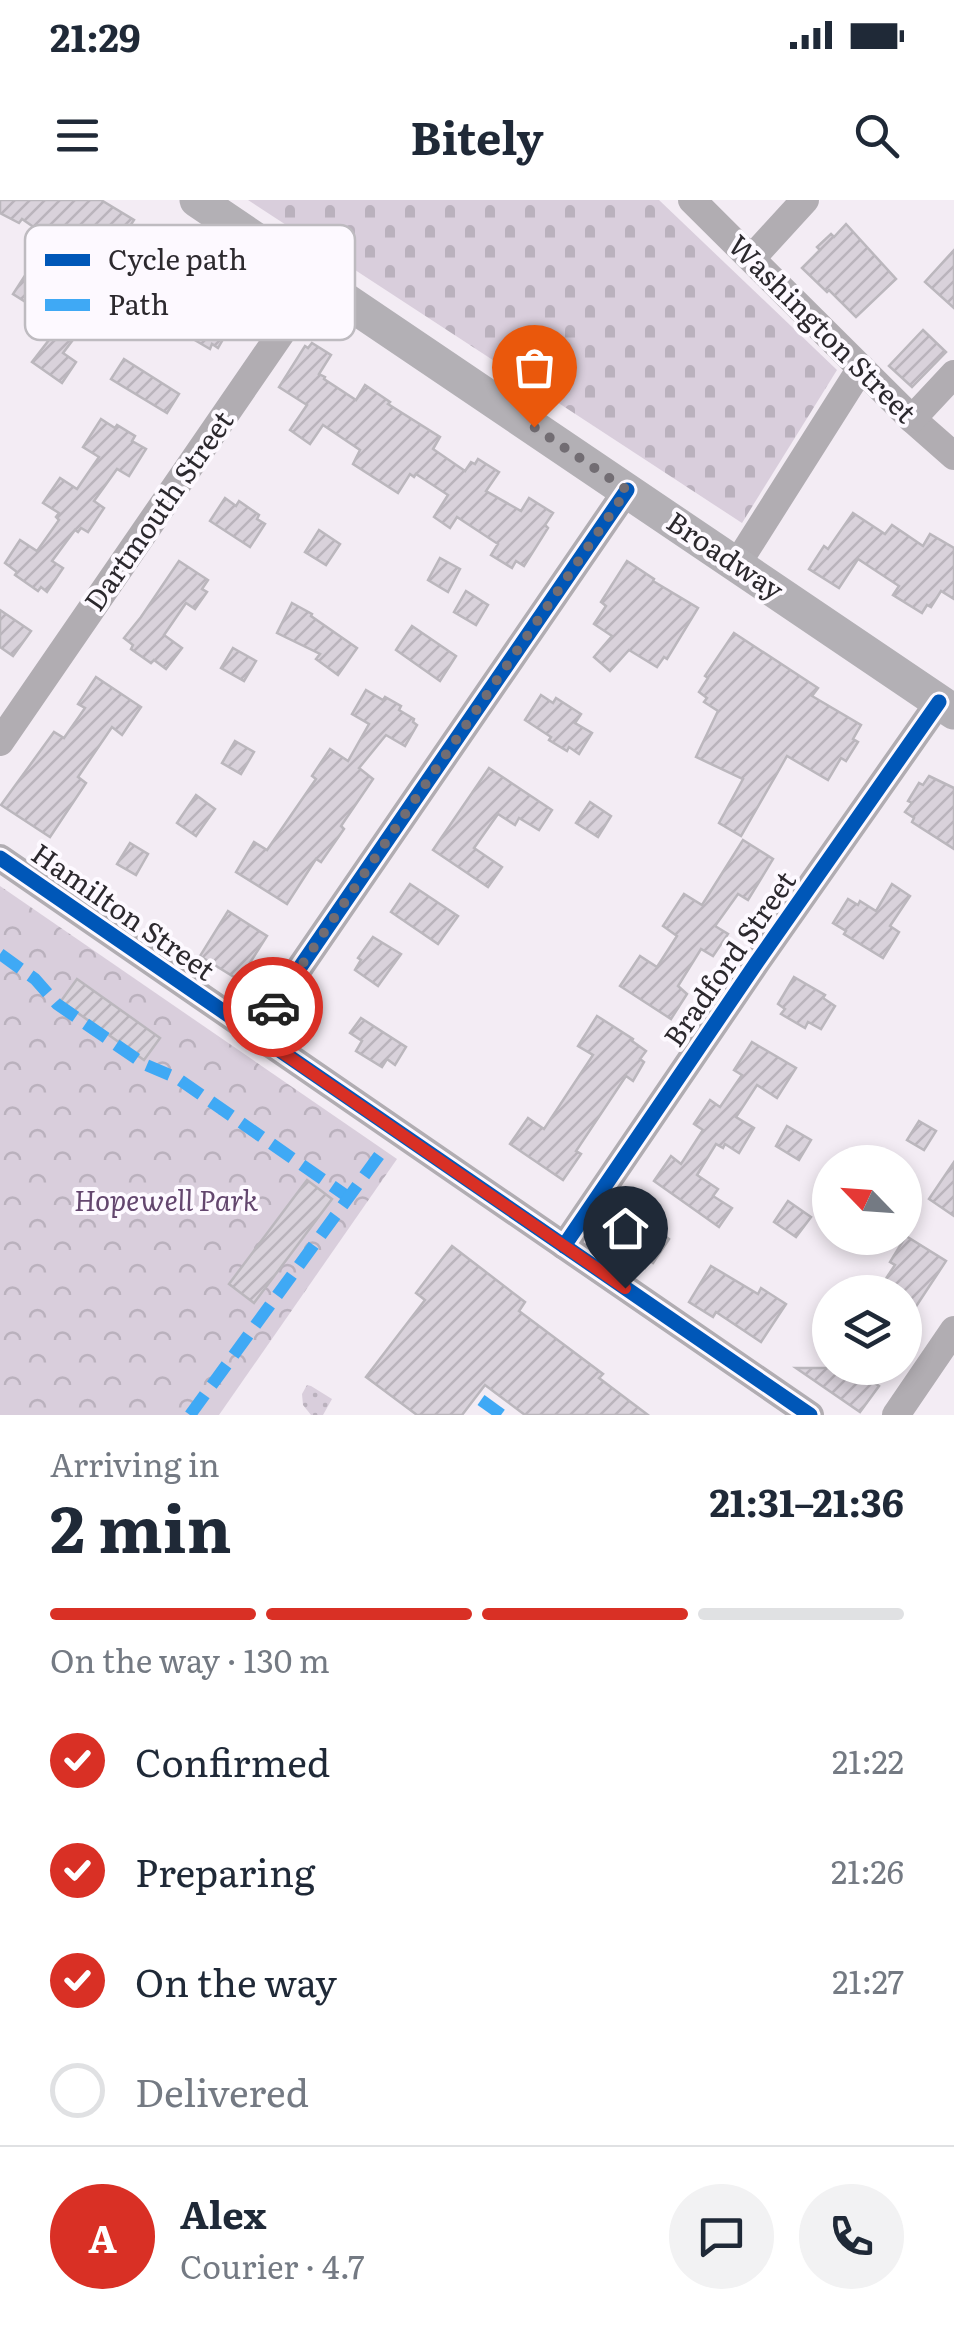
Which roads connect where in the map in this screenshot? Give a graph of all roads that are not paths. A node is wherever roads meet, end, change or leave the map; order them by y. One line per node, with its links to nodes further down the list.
1 (197, 200): 4 (main road, Broadway)
2 (692, 200): 5 (street, Washington Street)
3 (805, 200): 5 (street)
4 (234, 225)
5 (752, 258): 8 (street, Washington Street)
6 (355, 307): 12 (main road, Broadway)
7 (276, 340): 15 (street, Dartmouth Street)
8 (861, 368): 10 (street, Washington Street); 13 (street)
9 (954, 374): 10 (street)
10 (912, 419): 11 (street, Washington Street)
11 (954, 456)
12 (627, 490): 13 (main road, Broadway); 17 (street)
13 (737, 564): 14 (main road, Broadway)
14 (947, 707): 18 (street, Bradford Street)
15 (0, 742)
16 (0, 858): 17 (street, Hamilton Street)
17 (254, 1033): 18 (street, Hamilton Street)
18 (564, 1246): 20 (street, Hamilton Street)
19 (954, 1330): 21 (street)
20 (810, 1415)
21 (896, 1415)

